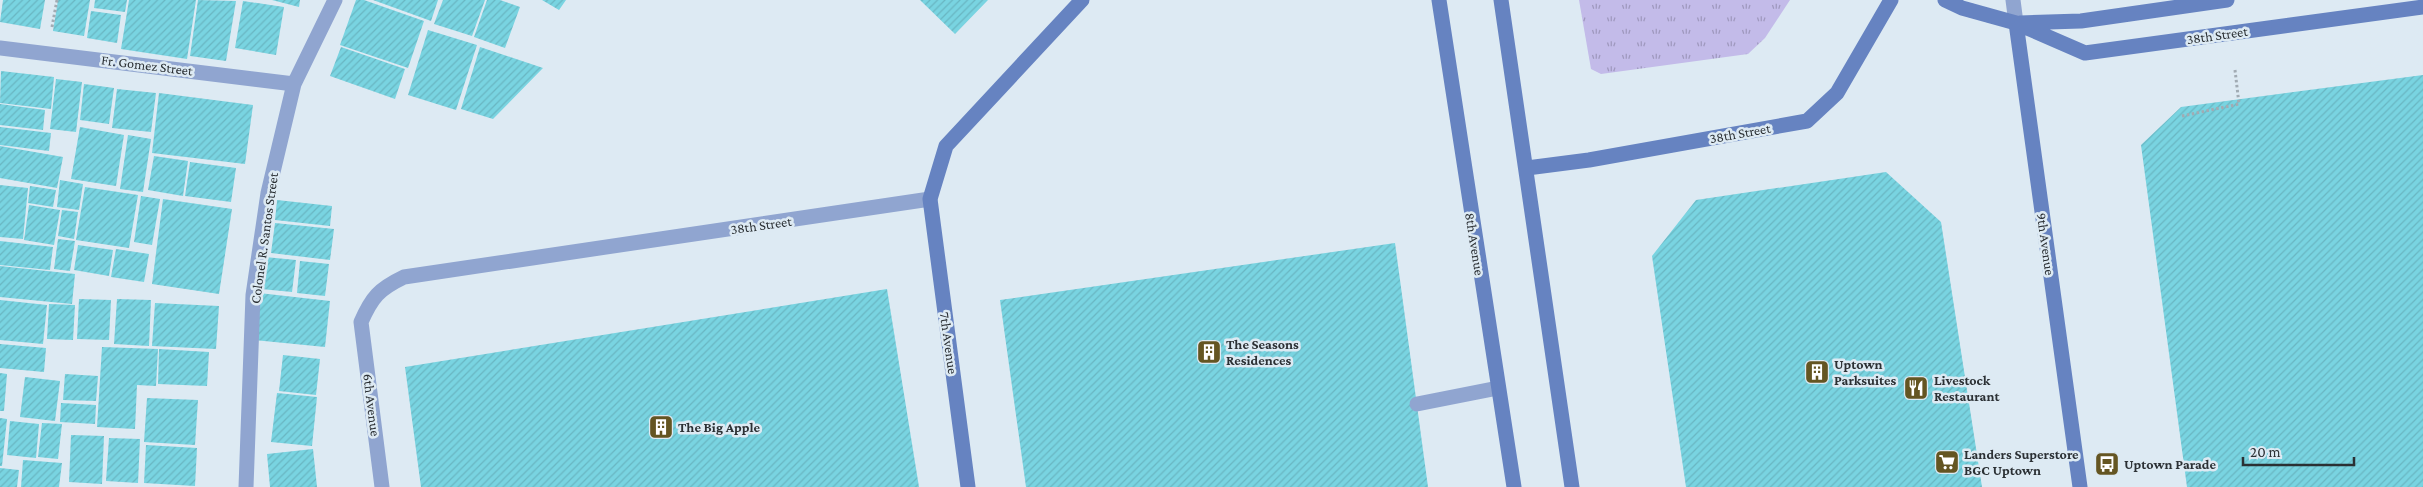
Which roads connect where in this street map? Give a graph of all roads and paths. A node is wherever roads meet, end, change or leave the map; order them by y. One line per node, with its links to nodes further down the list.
1 (335, 0): 14 (street, Colonel R. Santos Street)
2 (1082, 0): 17 (street)
3 (1439, 0): 19 (street, 8th Avenue)
4 (1501, 0): 16 (street)
5 (1891, 0): 16 (street, 38th Street)
6 (1946, 0): 11 (street, 38th Street)
7 (2013, 0): 11 (street, 9th Avenue)
8 (2227, 0): 9 (street, 38th Street)
9 (2197, 2): 11 (street, 38th Street)
10 (2423, 7): 11 (street, 38th Street)
11 (2016, 23): 26 (street, 9th Avenue)
12 (0, 48): 14 (street, Fr. Gomez Street)
13 (2235, 70): 15 (path)
14 (294, 84): 21 (street, Colonel R. Santos Street)
15 (2182, 116)
16 (1527, 168): 25 (street)
17 (930, 199): 18 (street, 38th Street); 23 (street, 7th Avenue)
18 (361, 322): 22 (street, 6th Avenue)
19 (1498, 388): 20 (street); 24 (street, 8th Avenue)
20 (1417, 404)
21 (246, 487)
22 (382, 487)
23 (968, 487)
24 (1514, 487)
25 (1572, 487)
26 (2080, 487)

